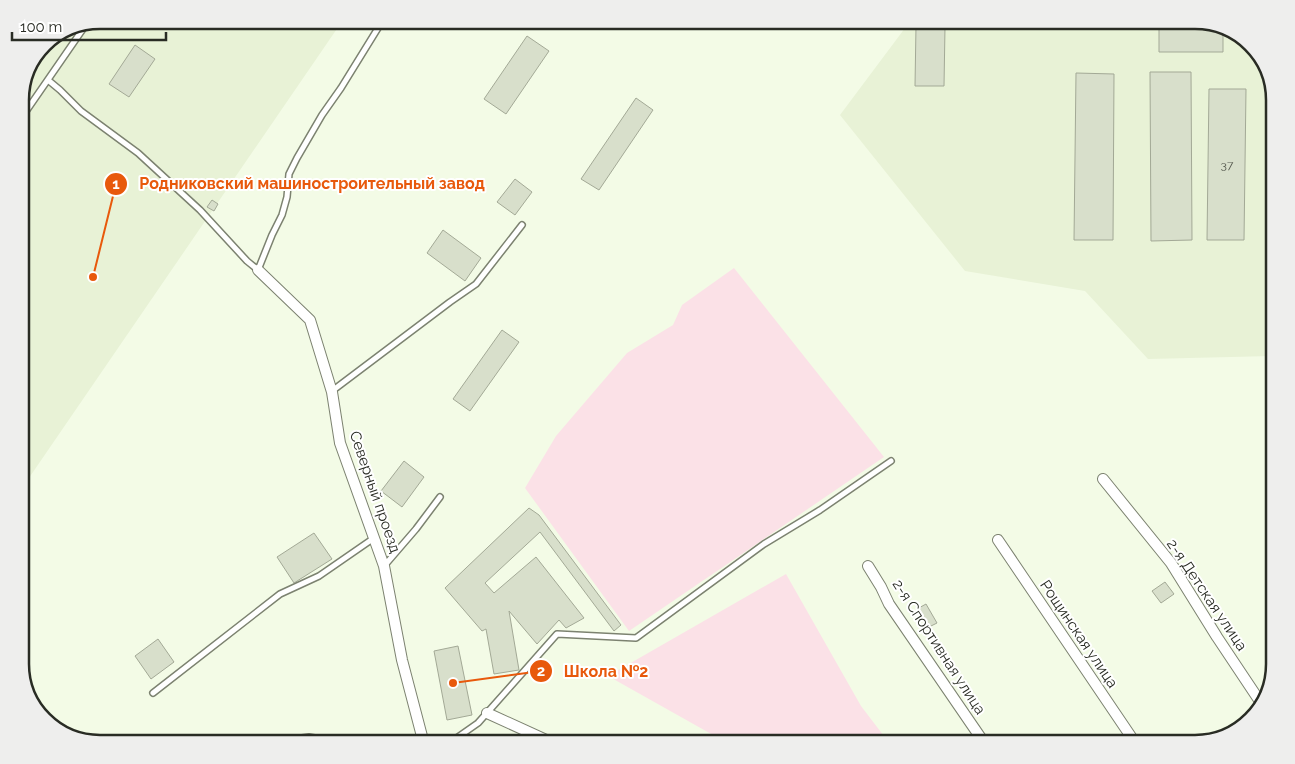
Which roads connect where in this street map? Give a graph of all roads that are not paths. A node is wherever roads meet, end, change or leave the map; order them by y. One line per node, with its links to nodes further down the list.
1 (377, 29): 6 (lane)
2 (82, 31): 3 (lane)
3 (48, 80): 4 (lane); 6 (lane)
4 (29, 107)
5 (522, 225): 7 (lane)
6 (258, 270): 7 (street, Северный проезд)
7 (332, 392): 11 (street, Северный проезд)
8 (891, 461): 17 (lane)
9 (1103, 479): 16 (street, 2-я Детская улица)
10 (440, 497): 13 (lane)
11 (374, 538): 13 (street, Северный проезд); 15 (lane)
12 (998, 540): 22 (street, Рощинская улица)
13 (384, 566): 18 (street, Северный проезд)
14 (868, 566): 21 (street, 2-я Спортивная улица)
15 (153, 693)
16 (1258, 698)
17 (487, 713): 19 (lane); 20 (street)
18 (422, 735)
19 (461, 735)
20 (535, 735)
21 (979, 735)
22 (1130, 735)

